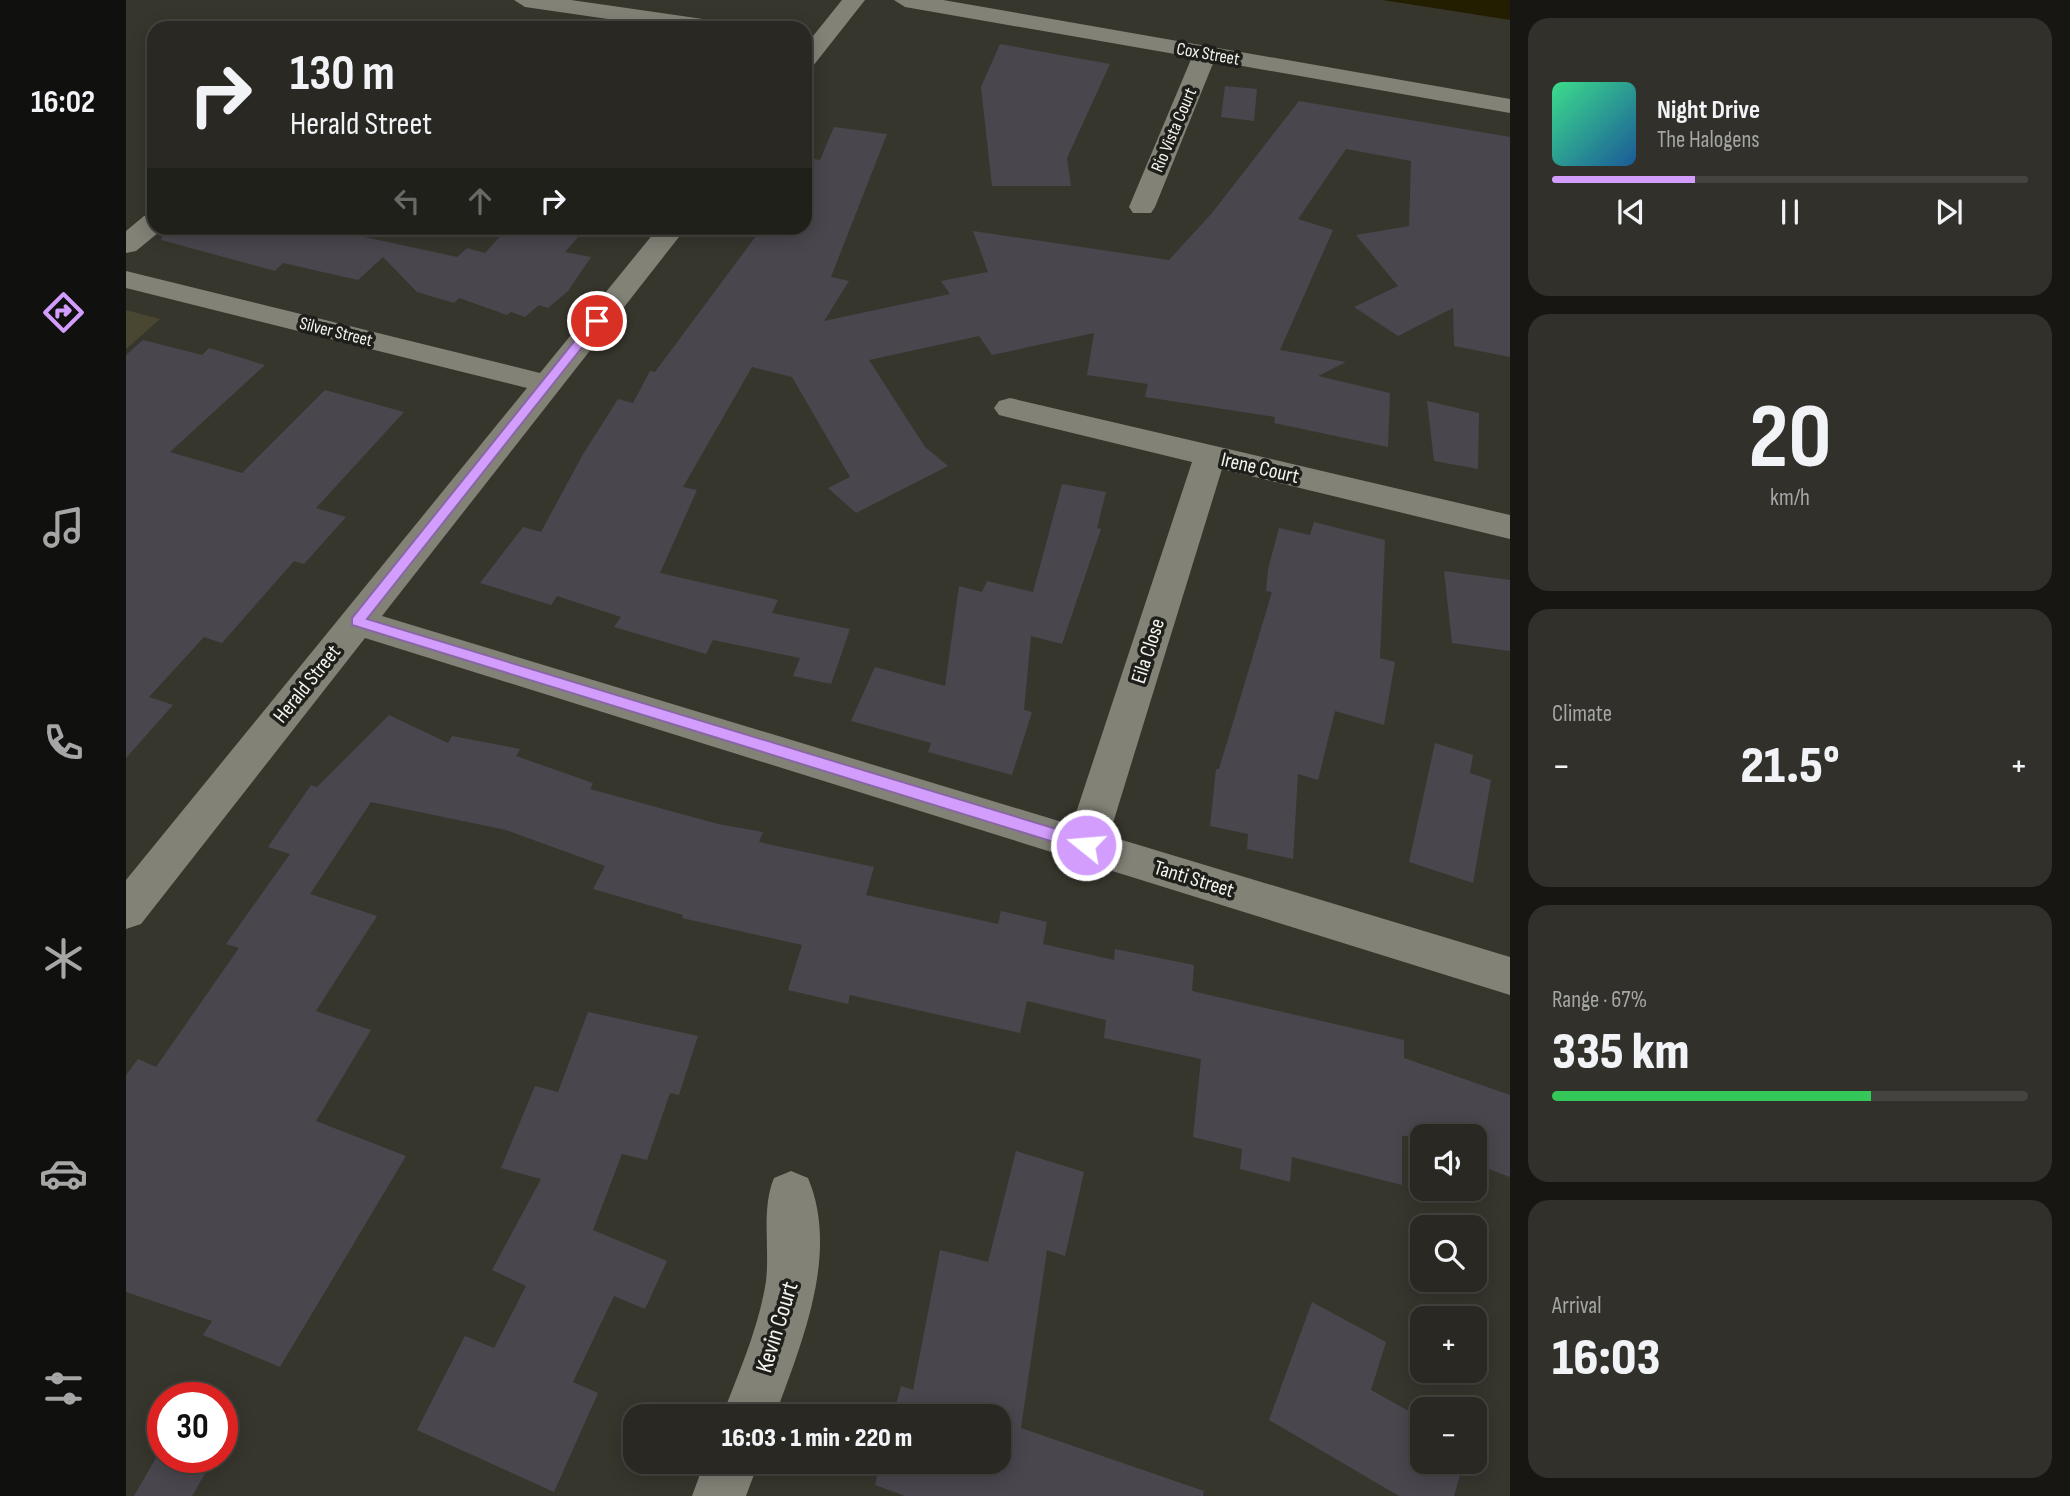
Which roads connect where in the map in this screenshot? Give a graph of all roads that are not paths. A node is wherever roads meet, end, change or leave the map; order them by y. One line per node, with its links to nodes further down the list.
1 (525, 0): 4 (street)
2 (854, 0): 5 (street)
3 (905, 0): 6 (street, Cox Street)
4 (669, 21)
5 (812, 48)
6 (1206, 54): 7 (street, Cox Street); 8 (street, Rio Vista Court)
7 (1510, 106)
8 (1142, 207)
9 (147, 228): 11 (street)
10 (666, 235): 13 (street, Herald Street)
11 (126, 245)
12 (126, 279): 13 (street, Silver Street)
13 (547, 384): 17 (street, Herald Street)
14 (1010, 408): 15 (street, Irene Court)
15 (1210, 456): 16 (street, Irene Court); 18 (street, Eila Close)
16 (1510, 527)
17 (357, 622): 18 (street, Tanti Street); 19 (street, Herald Street)
18 (1086, 845): 20 (street, Tanti Street)
19 (126, 911)
20 (1510, 976)
21 (791, 1195): 22 (street, Kevin Court)
22 (752, 1404)
23 (727, 1474): 24 (street)
24 (719, 1496)

